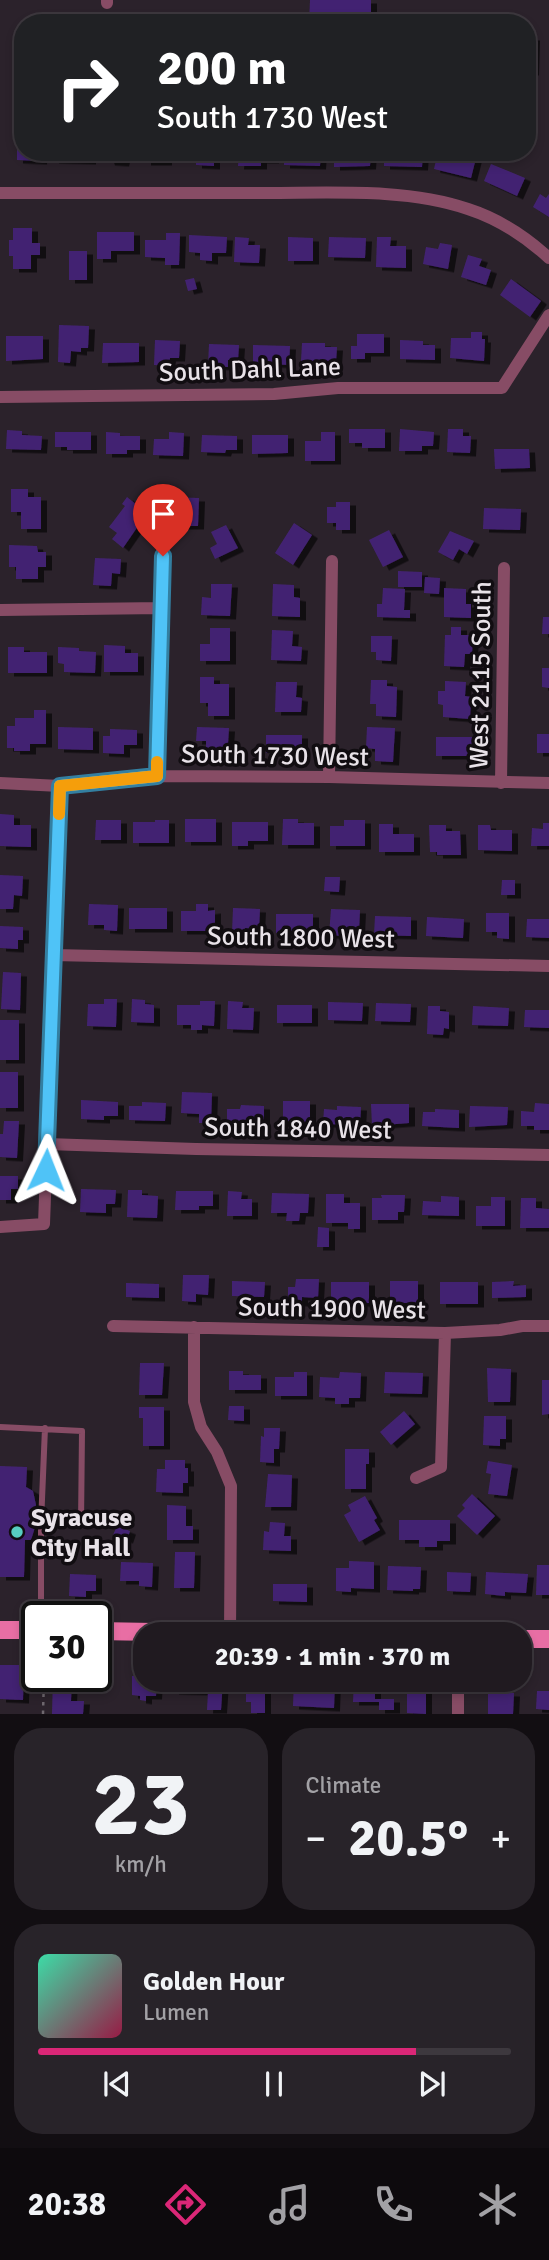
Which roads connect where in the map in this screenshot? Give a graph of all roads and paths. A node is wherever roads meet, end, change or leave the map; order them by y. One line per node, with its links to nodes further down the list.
1 (0, 193): 2 (street)
2 (549, 258)
3 (549, 315): 4 (street, South Dahl Lane)
4 (0, 397)
5 (163, 556): 8 (street)
6 (332, 561): 11 (street)
7 (504, 568): 13 (street, West 2115 South)
8 (162, 608): 9 (street); 10 (street)
9 (0, 610)
10 (157, 776): 11 (street, South 1730 West); 15 (street, South 1730 West)
11 (329, 777): 13 (street, South 1730 West)
12 (0, 783): 15 (street, South 1730 West)
13 (501, 783): 14 (street, South 1730 West)
14 (549, 783)
15 (60, 786): 16 (street)
16 (53, 954): 17 (street, South 1800 West); 18 (street)
17 (549, 966)
18 (47, 1144): 19 (street, South 1840 West); 20 (street)
19 (549, 1155)
20 (0, 1227)
21 (113, 1326): 23 (street, South 1900 West)
22 (549, 1326): 24 (street, South 1900 West)
23 (194, 1327): 24 (street, South 1900 West); 30 (street)
24 (445, 1333): 27 (street)
25 (0, 1427): 26 (lane)
26 (45, 1428): 28 (lane); 28 (lane)
27 (416, 1478)
28 (41, 1523): 29 (lane)
29 (41, 1601)
30 (230, 1622)
31 (0, 1630): 32 (main road)
32 (21, 1630)
33 (112, 1631): 34 (main road)
34 (133, 1632)
35 (44, 1692): 37 (path)
36 (458, 1692): 38 (street)
37 (43, 1714)
38 (458, 1714)

